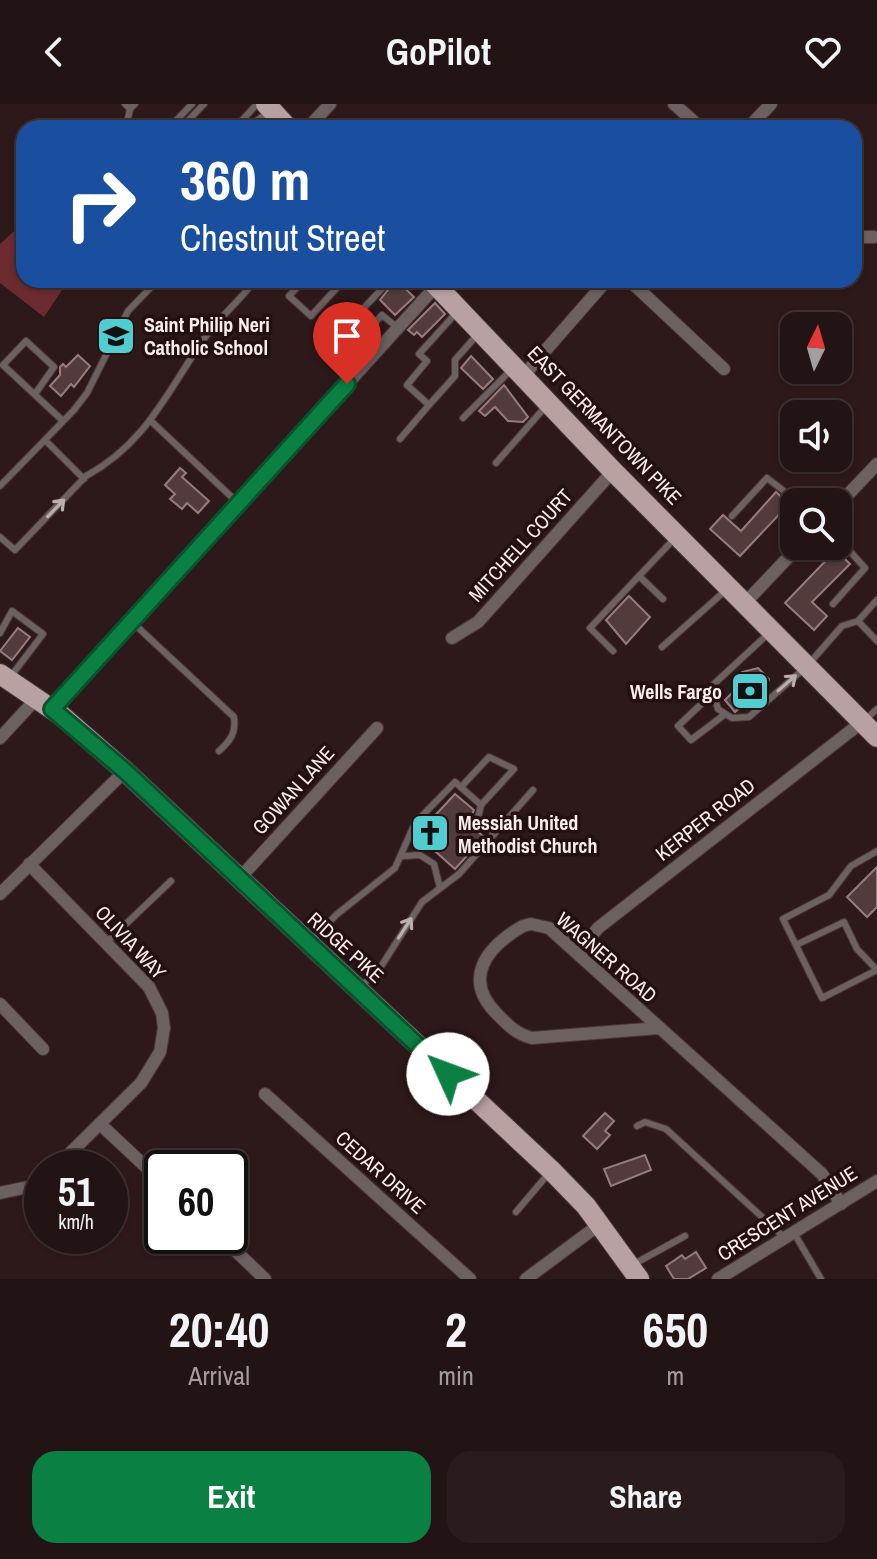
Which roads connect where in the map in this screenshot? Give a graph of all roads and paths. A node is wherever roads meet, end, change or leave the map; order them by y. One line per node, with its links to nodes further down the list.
1 (192, 104): 7 (lane)
2 (204, 104): 8 (lane)
3 (330, 104): 11 (street)
4 (674, 104): 12 (street)
5 (771, 104): 13 (street)
6 (265, 106): 9 (lane); 10 (main road)
7 (177, 120)
8 (189, 120)
9 (246, 120)
10 (280, 120)
11 (315, 120)
12 (692, 120)
13 (756, 120)
14 (862, 237): 15 (street)
15 (874, 237)
16 (150, 288): 36 (lane)
17 (247, 288): 37 (lane)
18 (296, 288): 19 (lane)
19 (337, 288)
20 (383, 288): 28 (lane)
21 (430, 288): 26 (street)
22 (439, 288): 25 (main road, EAST GERMANTOWN PIKE)
23 (599, 288): 31 (street)
24 (638, 288): 30 (street)
25 (460, 310): 27 (main road, EAST GERMANTOWN PIKE); 34 (lane)
26 (398, 328): 28 (lane); 29 (street)
27 (481, 331): 31 (main road, EAST GERMANTOWN PIKE); 34 (lane)
28 (347, 354): 29 (lane)
29 (362, 367): 47 (street)
30 (724, 369)
31 (520, 370): 33 (main road, EAST GERMANTOWN PIKE); 35 (lane)
32 (35, 394): 32 (lane); 36 (lane)
33 (549, 403): 40 (lane); 42 (main road, EAST GERMANTOWN PIKE)
34 (429, 405): 38 (lane)
35 (463, 418)
36 (63, 421): 39 (lane)
37 (152, 422): 43 (lane); 47 (lane)
38 (400, 439)
39 (45, 440): 43 (lane); 44 (lane)
40 (496, 463)
41 (877, 464): 46 (street)
42 (613, 471): 49 (main road, EAST GERMANTOWN PIKE); 63 (street, MITCHELL COURT)
43 (84, 479): 50 (lane, one-way to 43)
44 (0, 486)
45 (780, 488): 48 (lane)
46 (852, 490)
47 (238, 503): 59 (street)
48 (732, 516)
49 (678, 536): 53 (lane); 54 (main road, EAST GERMANTOWN PIKE)
50 (0, 537)
51 (852, 554): 58 (lane)
52 (786, 560): 57 (street)
53 (639, 576): 55 (lane); 66 (lane)
54 (729, 587): 57 (main road, EAST GERMANTOWN PIKE); 65 (lane)
55 (663, 599)
56 (877, 600): 60 (lane)
57 (745, 603): 61 (main road, EAST GERMANTOWN PIKE)
58 (833, 604)
59 (131, 621): 70 (street); 75 (lane)
60 (858, 621): 64 (lane); 67 (lane)
61 (772, 630): 67 (main road, EAST GERMANTOWN PIKE); 69 (lane)
62 (0, 633): 68 (lane)
63 (452, 638)
64 (877, 641)
65 (662, 647)
66 (613, 651)
67 (807, 666): 71 (lane, one-way to 67); 72 (main road, EAST GERMANTOWN PIKE)
68 (5, 676): 70 (main road, RIDGE PIKE)
69 (713, 693): 71 (lane); 71 (lane)
70 (45, 703): 74 (street); 76 (main road, RIDGE PIKE)
71 (724, 715)
72 (872, 723): 91 (street, KERPER ROAD)
73 (377, 728): 84 (street, GOWAN LANE)
74 (0, 738)
75 (219, 751)
76 (125, 771): 83 (street); 84 (main road, RIDGE PIKE)
77 (461, 787): 79 (lane); 79 (lane); 82 (lane)
78 (533, 790): 80 (lane)
79 (481, 805): 80 (lane)
80 (494, 834): 86 (lane)
81 (877, 851): 89 (lane)
82 (403, 856): 86 (lane); 90 (lane)
83 (29, 864): 87 (street); 88 (street, OLIVIA WAY)
84 (238, 880): 90 (main road, RIDGE PIKE)
85 (171, 881): 88 (lane)
86 (440, 888): 93 (lane, one-way to 86)
87 (0, 894)
88 (106, 943): 98 (street, OLIVIA WAY)
89 (796, 945): 92 (lane); 92 (lane)
90 (308, 946): 93 (main road, RIDGE PIKE)
91 (578, 953): 95 (street, WAGNER ROAD); 95 (street, WAGNER ROAD)
92 (877, 970)
93 (358, 990): 102 (main road, RIDGE PIKE)
94 (0, 1004): 96 (street)
95 (659, 1028): 106 (street, WAGNER ROAD)
96 (43, 1049)
97 (265, 1094): 114 (street, CEDAR DRIVE)
98 (100, 1124): 100 (street, OLIVIA WAY); 101 (street)
99 (637, 1126): 110 (lane)
100 (73, 1150)
101 (144, 1165)
102 (551, 1170): 107 (lane); 108 (main road, RIDGE PIKE)
103 (877, 1181): 106 (street, CRESCENT AVENUE)
104 (24, 1188): 105 (street)
105 (0, 1193)
106 (841, 1204): 110 (street, CRESCENT AVENUE)
107 (516, 1212)
108 (600, 1224): 112 (main road, RIDGE PIKE); 115 (street)
109 (685, 1236): 112 (lane)
110 (790, 1236): 116 (street, CRESCENT AVENUE); 117 (lane)
111 (239, 1254): 113 (street)
112 (635, 1272)
113 (265, 1279)
114 (470, 1279)
115 (526, 1279)
116 (718, 1279)
117 (821, 1279)

